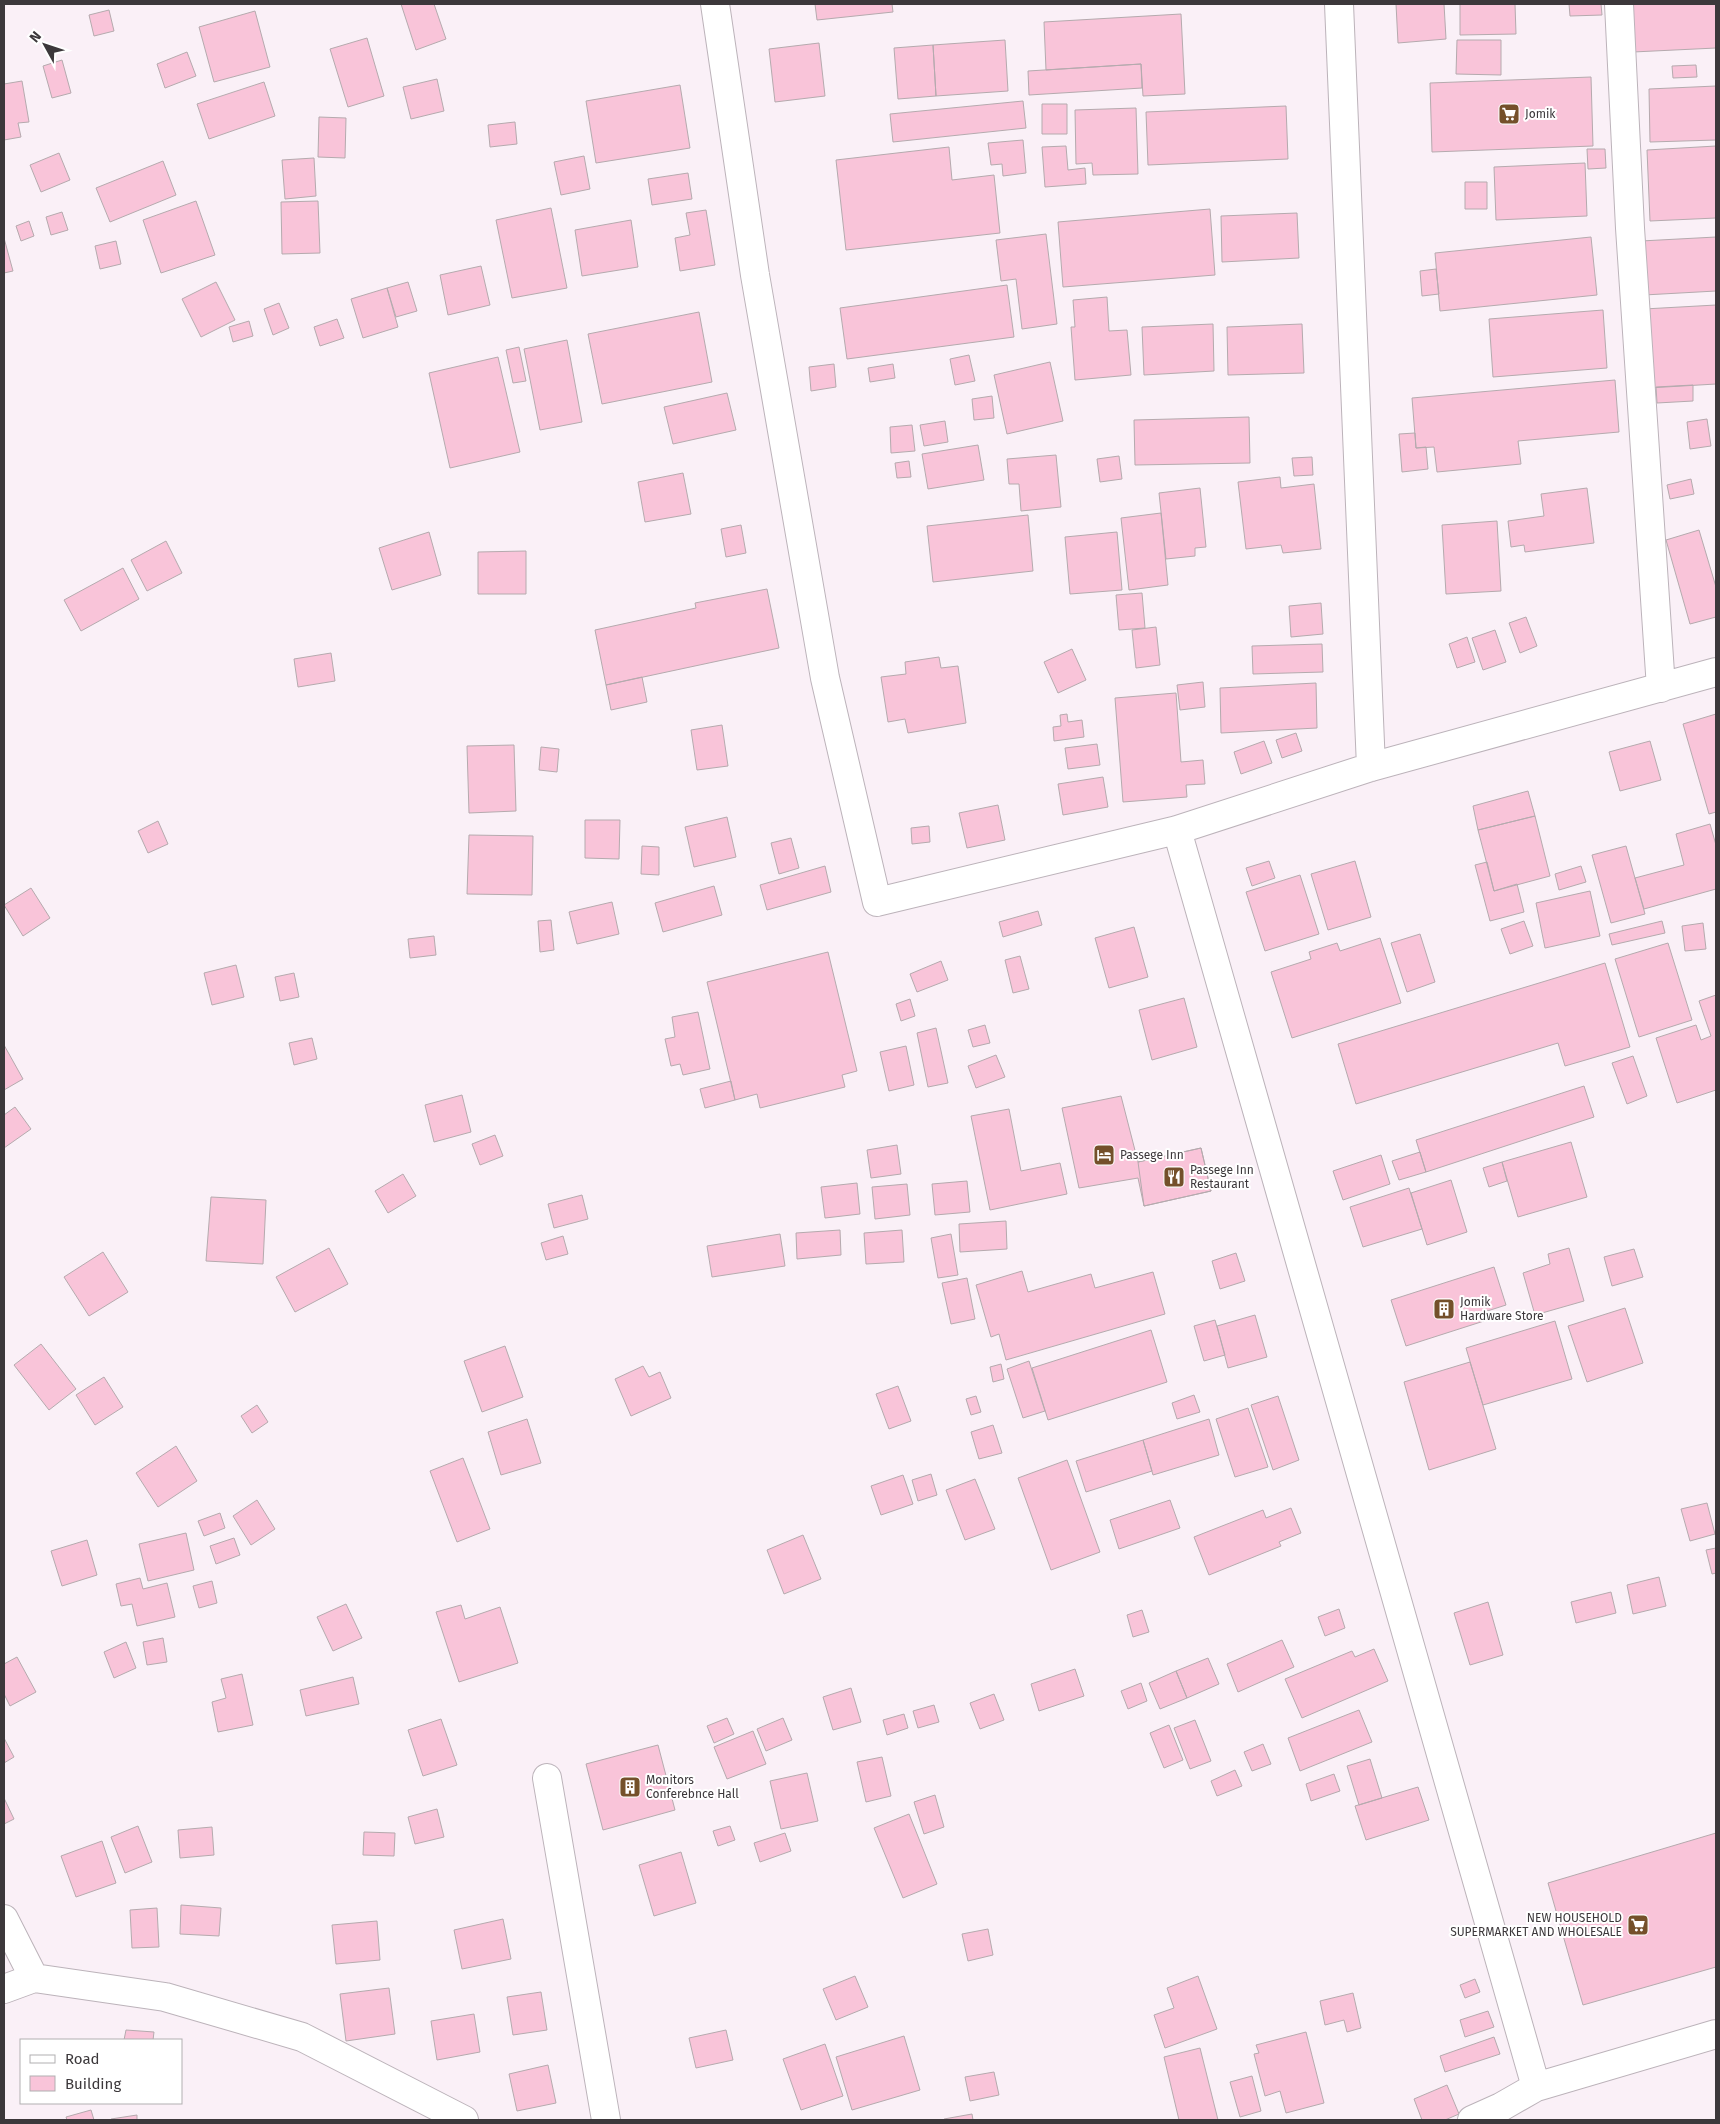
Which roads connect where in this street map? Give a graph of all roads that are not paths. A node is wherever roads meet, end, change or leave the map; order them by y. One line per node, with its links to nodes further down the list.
1 (715, 4): 7 (street)
2 (1339, 4): 6 (street)
3 (1619, 4): 5 (street)
4 (1716, 672): 5 (street)
5 (1661, 688): 6 (street)
6 (1371, 767): 7 (street)
7 (1177, 830): 13 (street)
8 (547, 1778): 16 (street)
9 (4, 1918): 10 (street)
10 (34, 1978): 11 (street); 15 (street)
11 (4, 1989)
12 (1716, 2034): 13 (street)
13 (1536, 2087): 14 (street)
14 (1503, 2114): 17 (street)
15 (464, 2120)
16 (606, 2120)
17 (1472, 2120)

